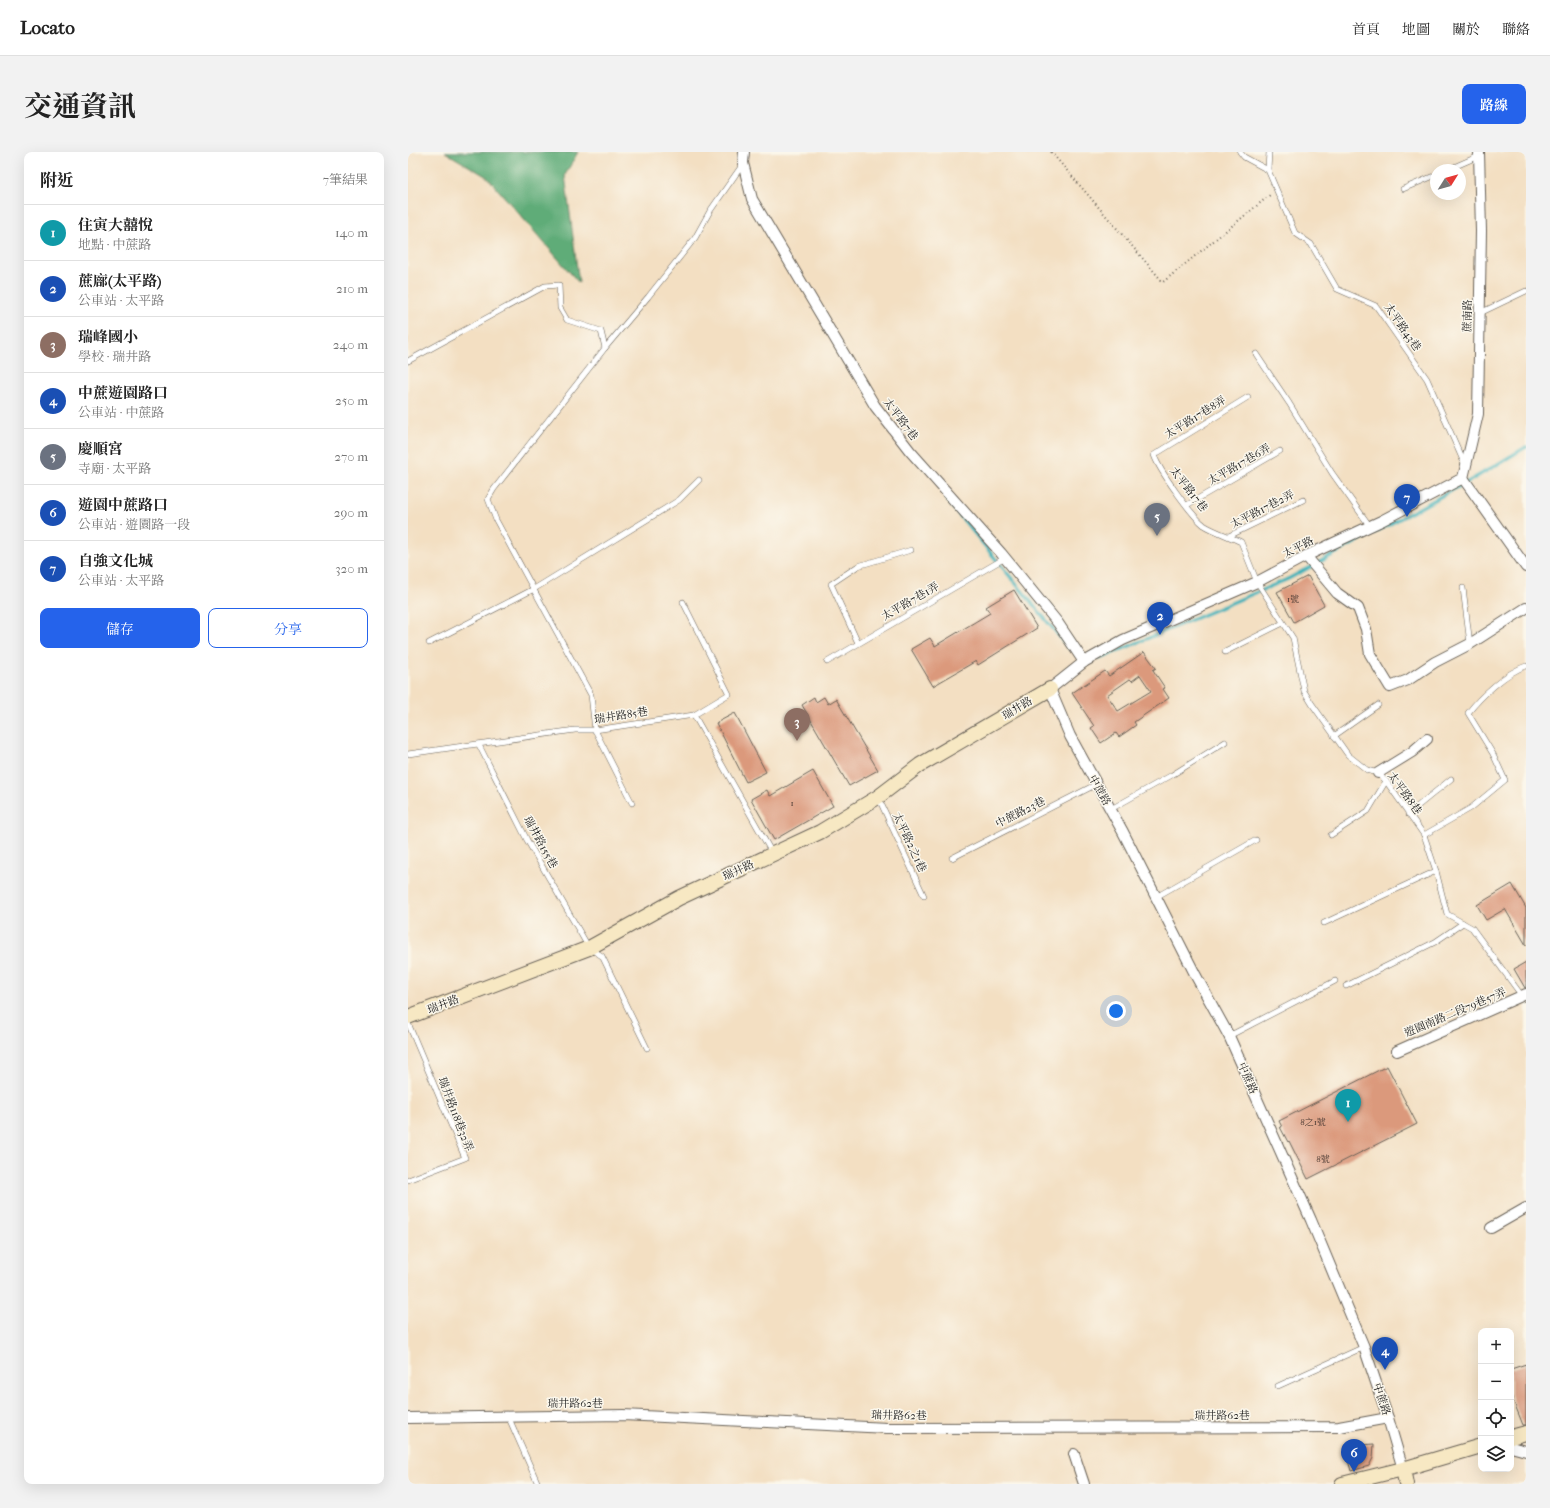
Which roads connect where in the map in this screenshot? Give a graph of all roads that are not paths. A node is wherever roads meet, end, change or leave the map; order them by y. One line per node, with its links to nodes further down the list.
1 (744, 152): 5 (street, 太平路7巷)
2 (1240, 152): 7 (lane)
3 (1269, 152): 7 (lane)
4 (1479, 154): 6 (lane); 11 (street, 蔗南路)
5 (743, 163): 12 (lane); 27 (street, 太平路7巷)
6 (1459, 164)
7 (1268, 170): 18 (lane, 太平路43巷)
8 (1430, 178): 9 (lane)
9 (1403, 189)
10 (1526, 291): 11 (lane)
11 (1479, 313): 18 (street, 蔗南路)
12 (605, 348): 14 (lane); 31 (lane)
13 (1256, 354): 23 (lane)
14 (408, 361)
15 (1248, 397): 17 (lane, 太平路17巷8弄)
16 (1280, 451): 22 (lane, 太平路17巷6弄)
17 (1154, 455): 22 (lane, 太平路17巷)
18 (1466, 467): 19 (street, 蔗南路)
19 (1463, 478): 23 (street, 太平路); 28 (street)
20 (699, 480): 31 (lane)
21 (1303, 500): 24 (lane, 太平路17巷2弄)
22 (1187, 505): 24 (lane, 太平路17巷)
23 (1369, 525): 26 (street, 太平路)
24 (1230, 536): 29 (lane, 太平路17巷)
25 (911, 550): 36 (lane)
26 (1306, 556): 29 (street, 太平路); 37 (street)
27 (1004, 558): 36 (lane, 太平路7巷1弄); 40 (street, 太平路7巷)
28 (1526, 567)
29 (1257, 582): 34 (lane, 太平路8巷); 40 (street, 太平路)
30 (1463, 588): 37 (lane)
31 (534, 589): 35 (lane); 45 (lane)
32 (683, 602): 44 (lane, 瑞井路85巷)
33 (1526, 608): 37 (street)
34 (1283, 623): 38 (lane); 46 (lane, 太平路8巷)
35 (429, 643)
36 (858, 644): 39 (lane, 太平路7巷1弄)
37 (1470, 644)
38 (1225, 652)
39 (827, 662)
40 (1084, 662): 42 (street, 太平路)
41 (1526, 666): 60 (lane)
42 (1050, 689): 54 (street, 中蔗路); 55 (street, 瑞井路)
43 (1378, 705): 46 (lane)
44 (694, 714): 45 (lane, 瑞井路85巷); 62 (lane)
45 (595, 730): 49 (lane, 瑞井路85巷); 56 (lane)
46 (1334, 736): 51 (lane, 太平路8巷)
47 (1427, 739): 51 (street)
48 (1224, 742): 57 (lane)
49 (479, 745): 50 (lane, 瑞井路85巷); 69 (lane, 瑞井路155巷)
50 (408, 754)
51 (1378, 773): 53 (lane, 太平路8巷)
52 (1451, 779): 58 (lane)
53 (1386, 781): 58 (lane, 太平路8巷); 59 (lane)
54 (1097, 784): 57 (street, 中蔗路); 63 (lane, 中蔗路23巷)
55 (878, 796): 62 (street, 瑞井路); 65 (lane, 太平路2之1巷)
56 (632, 803)
57 (1111, 809): 66 (street, 中蔗路)
58 (1408, 814): 60 (lane, 太平路8巷)
59 (1331, 835)
60 (1424, 835): 64 (lane, 太平路8巷)
61 (1256, 840): 66 (lane)
62 (772, 854): 69 (street, 瑞井路)
63 (952, 858)
64 (1436, 871): 67 (lane); 68 (lane, 太平路8巷)
65 (924, 896)
66 (1156, 897): 75 (street, 中蔗路)
67 (1324, 923)
68 (1463, 923): 71 (lane); 72 (lane, 太平路8巷)
69 (589, 948): 73 (street, 瑞井路); 76 (lane)
70 (1335, 981): 75 (lane)
71 (1346, 986)
72 (1525, 997): 77 (street, 遊園南路二段79巷57弄)
73 (408, 1017)
74 (408, 1023): 78 (lane, 瑞井路118巷32弄)
75 (1229, 1036): 81 (street, 中蔗路)
76 (647, 1048)
77 (1397, 1051)
78 (408, 1180)
79 (1526, 1208): 80 (street)
80 (1491, 1228)
81 (1364, 1347): 82 (lane); 85 (street, 中蔗路)
82 (1278, 1386)
83 (508, 1416): 84 (street, 瑞井路62巷); 85 (street, 瑞井路62巷); 93 (lane)
84 (408, 1418)
85 (1388, 1418): 92 (street, 中蔗路)
86 (1526, 1433): 87 (street)
87 (1514, 1436)
88 (1478, 1447): 92 (street)
89 (1514, 1448): 90 (street)
90 (1526, 1451)
91 (1074, 1454): 94 (street)
92 (1403, 1469): 95 (street); 96 (street, 中蔗路)
93 (538, 1484)
94 (1084, 1484)
95 (1342, 1484)
96 (1406, 1484)

